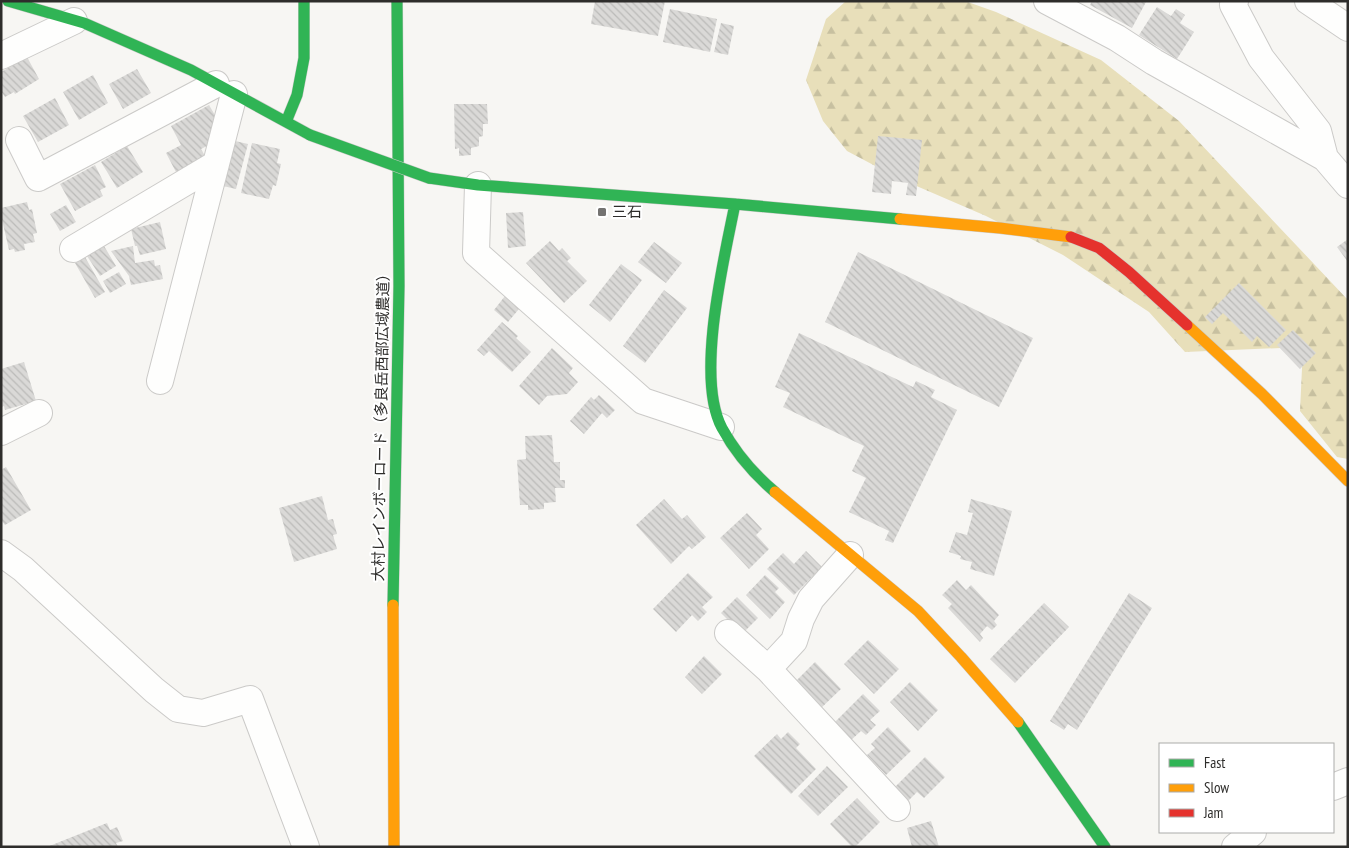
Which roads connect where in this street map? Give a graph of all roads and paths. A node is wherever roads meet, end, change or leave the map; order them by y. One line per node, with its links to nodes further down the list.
1 (8, 1): 7 (street)
2 (304, 1): 11 (street)
3 (397, 1): 33 (street, 大村レインボーロード（多良岳西部広域農道）)
4 (1048, 1): 13 (street)
5 (1235, 1): 13 (street)
6 (1308, 1): 8 (street)
7 (74, 21): 9 (street); 10 (street)
8 (1348, 28)
9 (1, 56)
10 (225, 89): 11 (street); 12 (street); 14 (street)
11 (286, 122): 15 (street, bridge)
12 (19, 140)
13 (1325, 158): 16 (street)
14 (216, 164): 18 (street); 19 (street)
15 (478, 185): 17 (street); 21 (street)
16 (1348, 185)
17 (735, 204): 21 (street); 23 (street)
18 (73, 249)
19 (160, 381)
20 (39, 413): 22 (street)
21 (721, 427): 25 (street)
22 (1, 432)
23 (1348, 481)
24 (1, 552): 32 (street)
25 (850, 555): 27 (street); 34 (street)
26 (728, 633): 27 (street)
27 (768, 669): 30 (street)
28 (1348, 781): 29 (street)
29 (1334, 787)
30 (897, 808)
31 (1252, 833): 35 (street)
32 (306, 847)
33 (394, 847)
34 (1105, 847)
35 (1235, 847)

